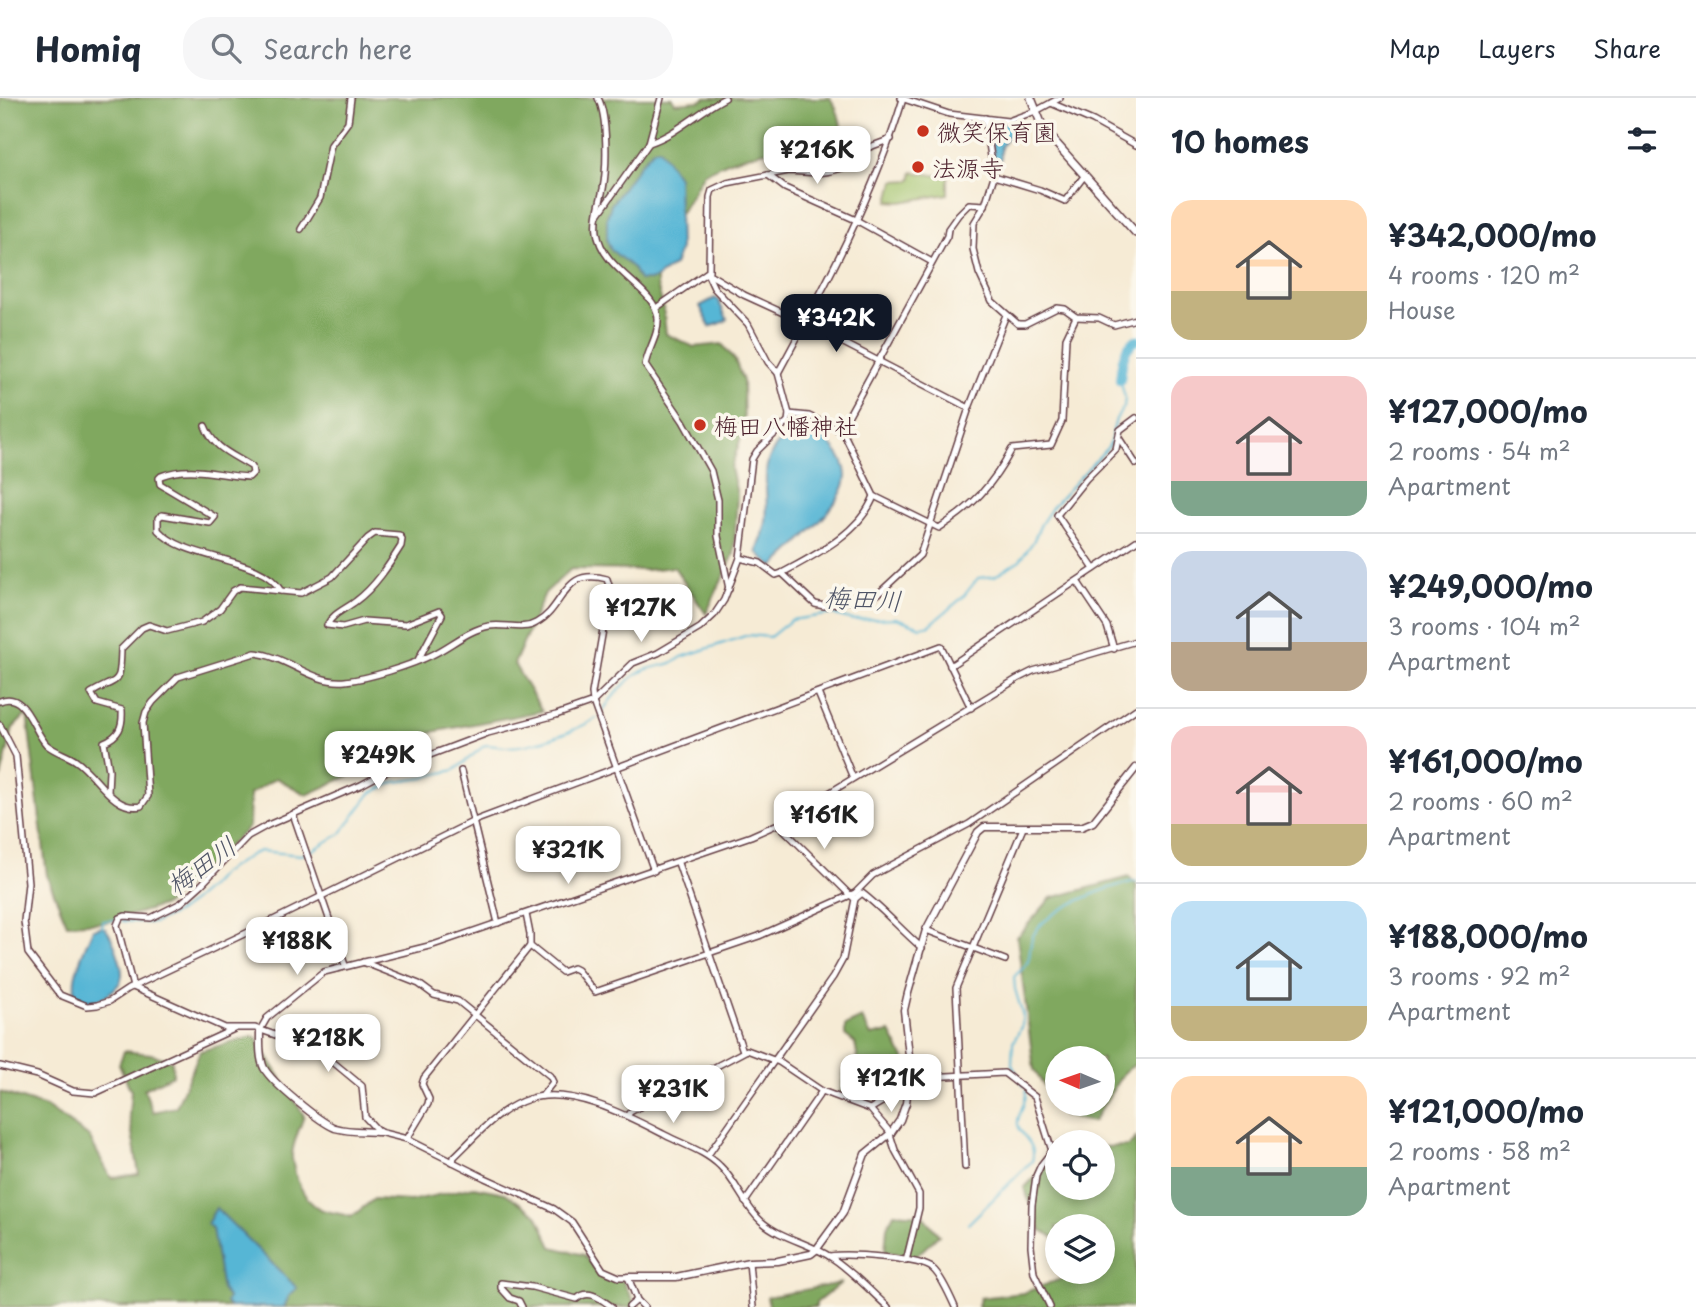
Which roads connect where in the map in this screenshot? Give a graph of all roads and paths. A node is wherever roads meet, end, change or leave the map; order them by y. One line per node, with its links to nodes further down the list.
1 (351, 98): 20 (street)
2 (598, 98): 18 (street)
3 (661, 98): 12 (street)
4 (726, 98): 12 (street)
5 (902, 98): 10 (street); 11 (street)
6 (1031, 98): 9 (main road)
7 (1060, 98): 8 (street)
8 (1051, 103): 9 (street); 13 (street)
9 (1036, 111): 10 (street); 16 (main road)
10 (985, 118): 15 (street)
11 (891, 139): 14 (street); 19 (street)
12 (649, 143): 18 (street)
13 (1136, 145)
14 (768, 175): 19 (street); 23 (street)
15 (994, 176): 16 (street); 17 (street)
16 (1085, 176): 21 (main road)
17 (985, 205): 22 (street); 25 (street)
18 (598, 215): 24 (street)
19 (856, 220): 22 (street); 28 (street)
20 (301, 229)
21 (1136, 233)
22 (932, 262): 29 (street)
23 (707, 273): 24 (street); 28 (street); 30 (street)
24 (656, 308): 45 (street)
25 (1006, 315): 26 (street); 31 (street)
26 (1076, 317): 27 (street); 39 (street)
27 (1136, 319)
28 (805, 323): 29 (street); 30 (street)
29 (879, 362): 31 (street); 35 (street)
30 (778, 373): 32 (street)
31 (969, 408): 39 (street)
32 (789, 414): 35 (street); 41 (street)
33 (1136, 418): 36 (street)
34 (205, 426): 46 (street)
35 (843, 432): 38 (street)
36 (1119, 438): 37 (street); 42 (street)
37 (1136, 464)
38 (874, 496): 39 (street); 43 (street)
39 (929, 525): 43 (street)
40 (1136, 541): 42 (street)
41 (740, 558): 43 (street); 45 (street)
42 (1094, 569): 44 (street)
43 (782, 573)
44 (1077, 581): 48 (street); 51 (street)
45 (729, 589): 54 (street)
46 (281, 591): 50 (street); 62 (street)
47 (1134, 642): 48 (street); 49 (street)
48 (1114, 649): 55 (street)
49 (1136, 651)
50 (417, 661): 54 (street); 62 (street)
51 (950, 666): 52 (street); 55 (street)
52 (818, 694): 58 (street); 61 (street)
53 (0, 701): 62 (street)
54 (593, 702): 58 (street); 63 (street)
55 (971, 708): 61 (street)
56 (1136, 709): 66 (street)
57 (1, 729): 83 (street)
58 (618, 768): 64 (street); 70 (street)
59 (1136, 768): 67 (street)
60 (461, 771): 64 (street)
61 (853, 778): 65 (street)
62 (108, 792)
63 (293, 814): 71 (street); 83 (street)
64 (474, 821): 71 (street); 74 (street)
65 (778, 824): 69 (street); 72 (street)
66 (969, 824): 68 (street); 72 (street)
67 (1023, 828): 68 (street); 77 (street)
68 (978, 832): 75 (street)
69 (678, 863): 70 (street); 79 (street)
70 (654, 871): 73 (street)
71 (321, 895): 82 (street); 83 (street)
72 (853, 897): 78 (street); 79 (street); 88 (street)
73 (526, 914): 74 (street); 76 (street)
74 (498, 923): 81 (street)
75 (926, 930): 77 (street); 78 (street)
76 (530, 946): 79 (street); 84 (street)
77 (972, 947): 80 (street); 90 (street)
78 (922, 948): 91 (street)
79 (710, 953): 87 (street)
80 (1005, 960)
81 (363, 962): 82 (street); 84 (street)
82 (345, 965): 86 (street)
83 (133, 987): 85 (street)
84 (474, 1014): 94 (street); 99 (street)
85 (234, 1028): 86 (street); 89 (street)
86 (260, 1030): 97 (street); 97 (street)
87 (743, 1051): 88 (street); 96 (street)
88 (773, 1060): 93 (street); 100 (street)
89 (0, 1066)
90 (960, 1076): 91 (street); 102 (street); 117 (street)
91 (909, 1078): 92 (street)
92 (907, 1087): 95 (street); 98 (street)
93 (822, 1091): 95 (street); 103 (street)
94 (542, 1096): 96 (street); 101 (street)
95 (870, 1110): 98 (street)
96 (628, 1115): 100 (street)
97 (379, 1132): 99 (street)
98 (891, 1133): 104 (street); 106 (street)
99 (407, 1139): 101 (street)
100 (708, 1155): 103 (street)
101 (453, 1162): 108 (street)
102 (965, 1167)
103 (745, 1202): 104 (street)
104 (816, 1250): 105 (street); 107 (street)
105 (830, 1256): 106 (street); 115 (street)
106 (906, 1261): 116 (street)
107 (749, 1262): 108 (street); 114 (street)
108 (628, 1277): 109 (street)
109 (637, 1300): 112 (street); 113 (street)
110 (522, 1307): 111 (street)
111 (612, 1307)
112 (629, 1307)
113 (642, 1307)
114 (754, 1307)
115 (888, 1307)
116 (955, 1307)
117 (1050, 1307)

